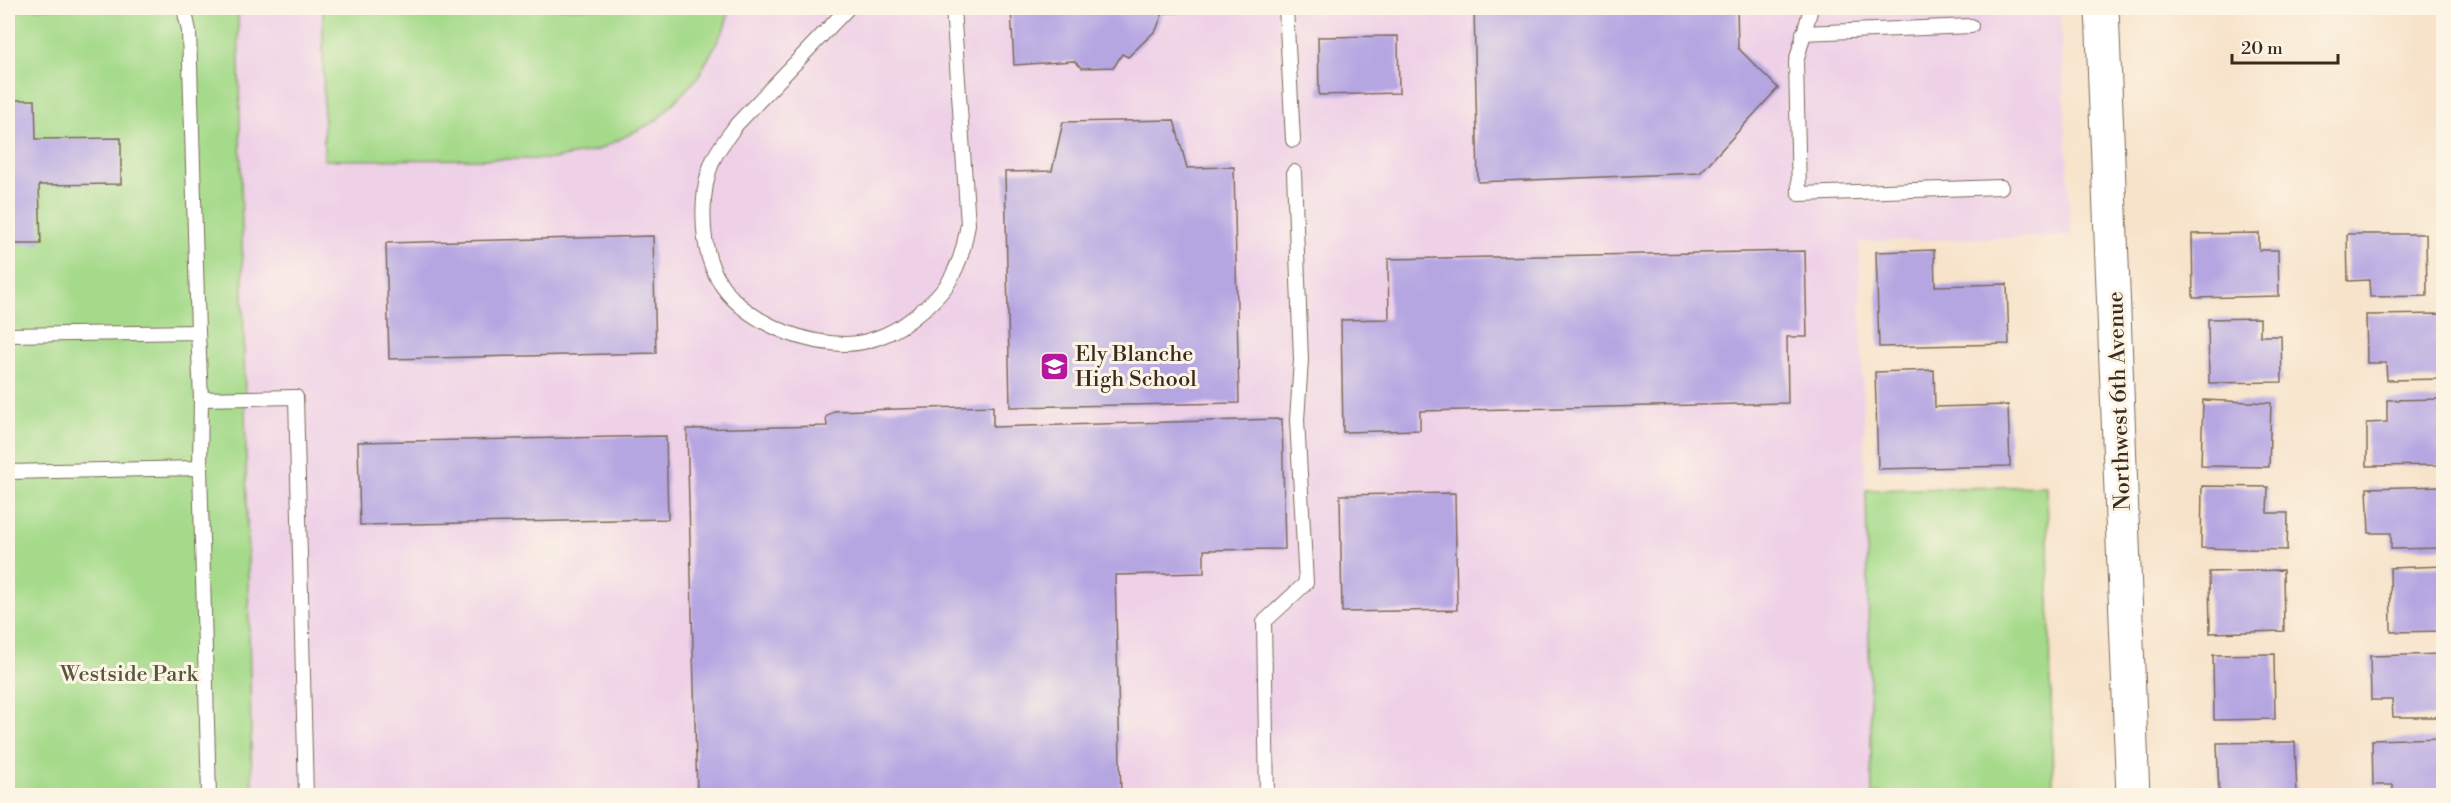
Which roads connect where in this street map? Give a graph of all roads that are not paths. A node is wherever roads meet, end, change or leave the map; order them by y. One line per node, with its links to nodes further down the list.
1 (184, 8): 12 (lane)
2 (848, 8): 3 (lane)
3 (953, 8)
4 (1286, 8): 9 (lane)
5 (1811, 8): 8 (lane)
6 (2102, 8): 20 (street, Northwest 6th Avenue)
7 (1971, 26): 8 (lane)
8 (1803, 33): 11 (lane)
9 (1293, 140)
10 (1294, 172): 19 (lane)
11 (2001, 187)
12 (198, 332): 13 (lane); 14 (lane)
13 (8, 335)
14 (201, 399): 15 (lane); 18 (lane)
15 (200, 468): 16 (lane); 17 (lane)
16 (8, 472)
17 (209, 795)
18 (306, 795)
19 (1267, 795)
20 (2133, 795)

